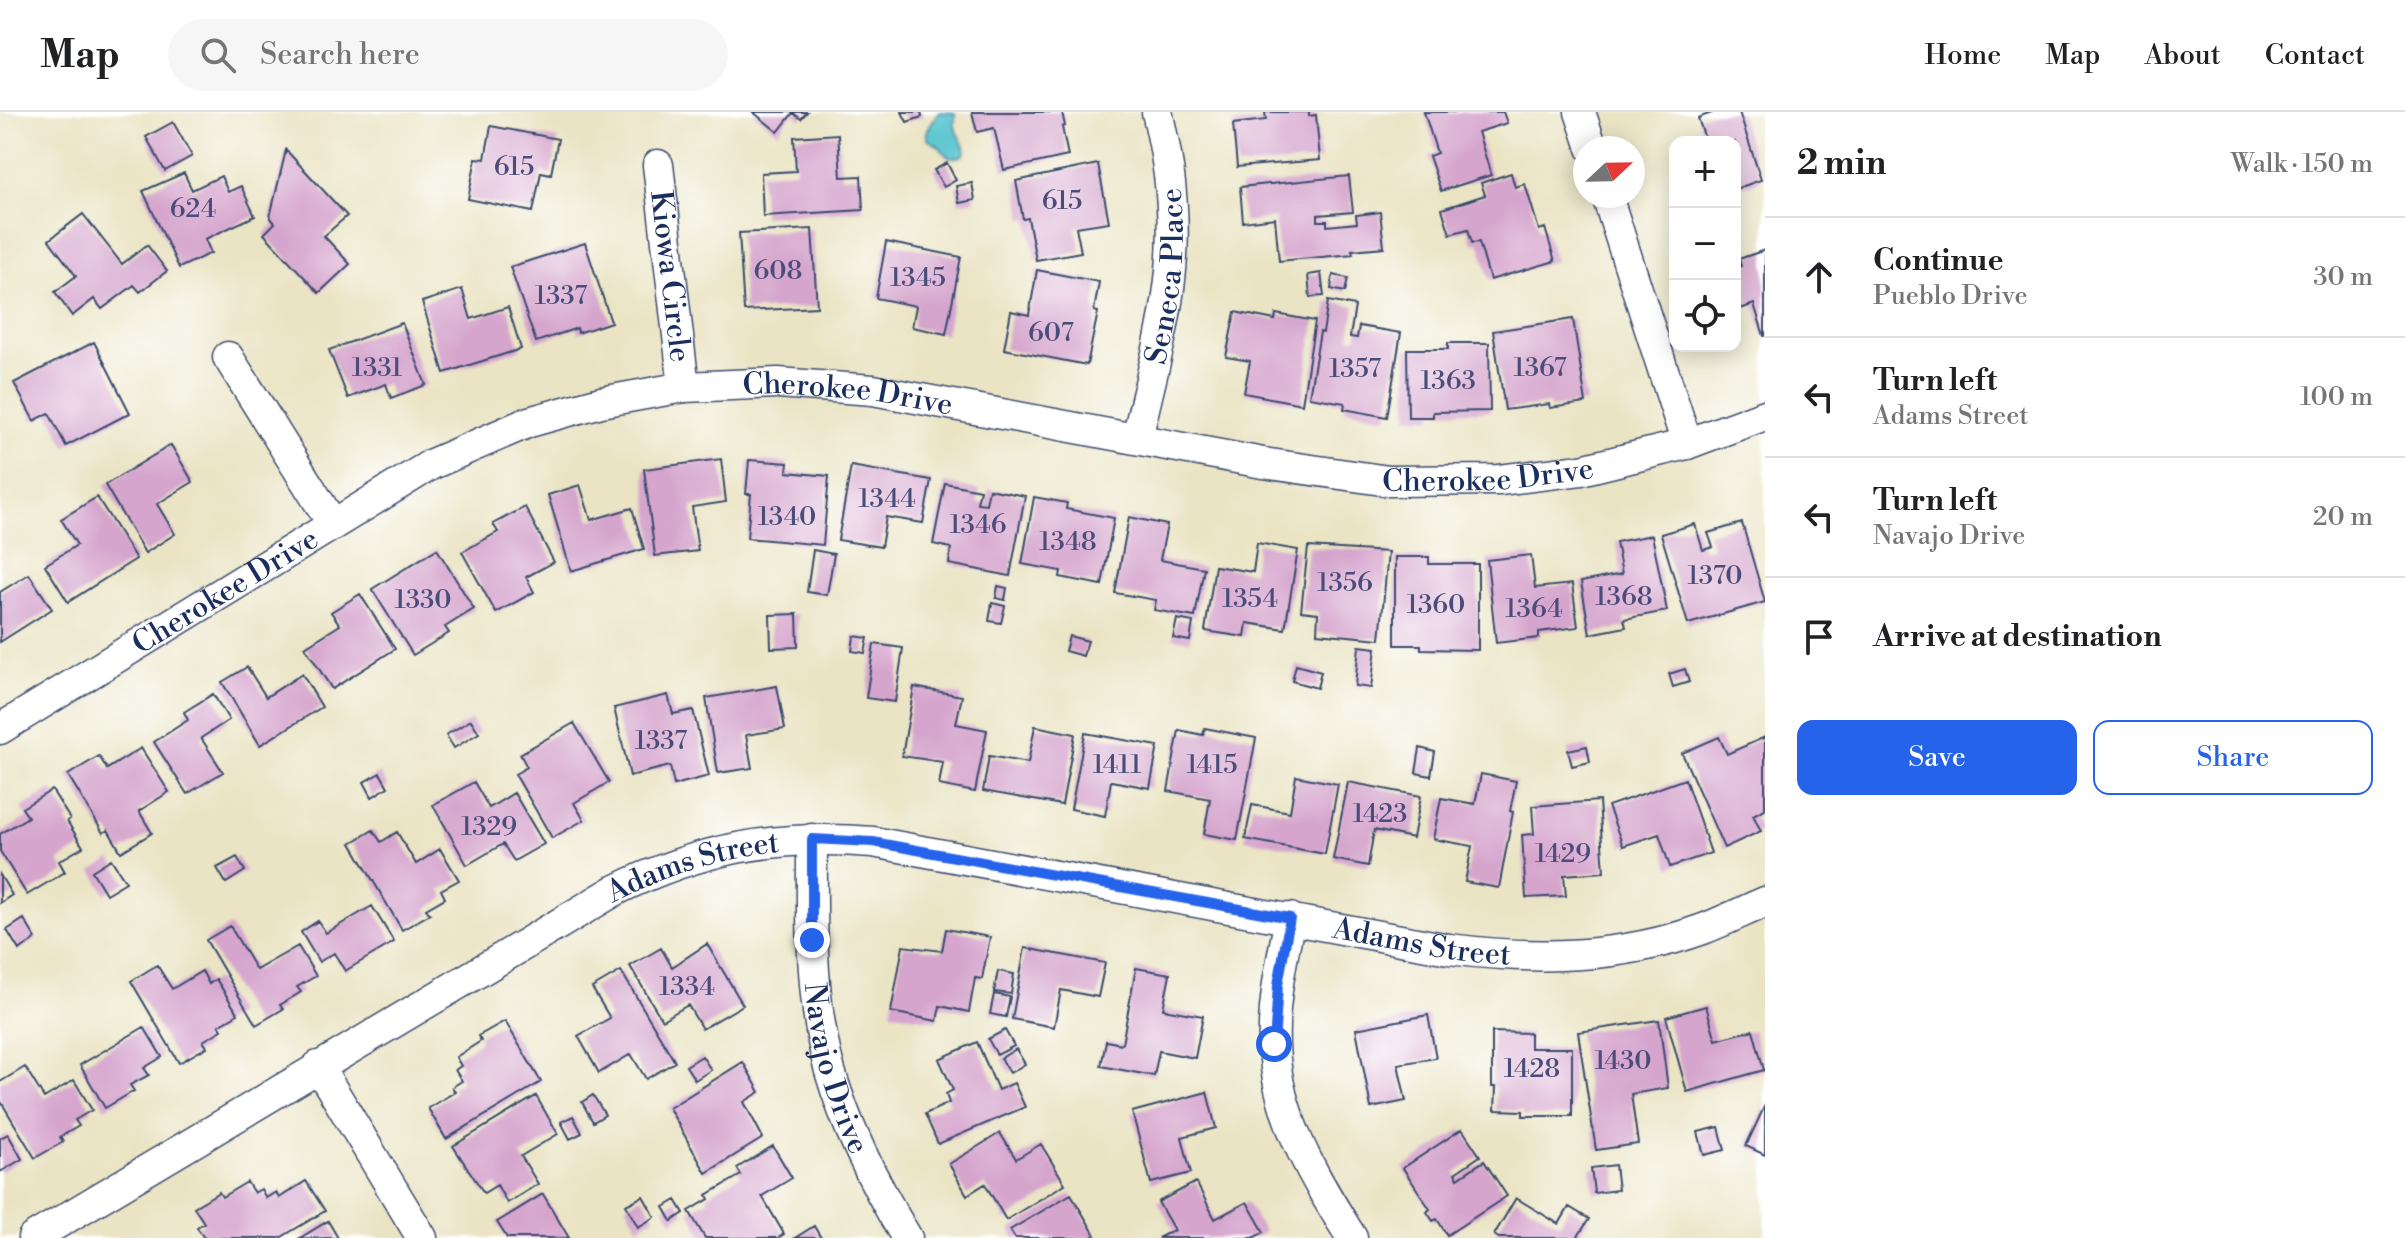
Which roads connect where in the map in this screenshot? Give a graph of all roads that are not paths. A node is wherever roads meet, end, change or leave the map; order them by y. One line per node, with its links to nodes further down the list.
1 (1157, 112): 9 (street, Seneca Place)
2 (1580, 112): 3 (street)
3 (1588, 136)
4 (658, 165): 7 (street, Kiowa Circle)
5 (1611, 208): 10 (street)
6 (228, 357): 11 (street)
7 (684, 387): 9 (street, Cherokee Drive); 11 (street, Cherokee Drive)
8 (1765, 415): 10 (street, Cherokee Drive)
9 (1137, 439): 10 (street, Cherokee Drive)
10 (1687, 444)
11 (332, 523): 12 (street, Cherokee Drive)
12 (0, 729)
13 (812, 839): 15 (street, Adams Street); 16 (street, Adams Street); 19 (street, Navajo Drive)
14 (1765, 902): 15 (street, Adams Street)
15 (1290, 918): 20 (street)
16 (318, 1066): 17 (street, Adams Street); 18 (street)
17 (33, 1238)
18 (422, 1238)
19 (907, 1238)
20 (1352, 1238)

